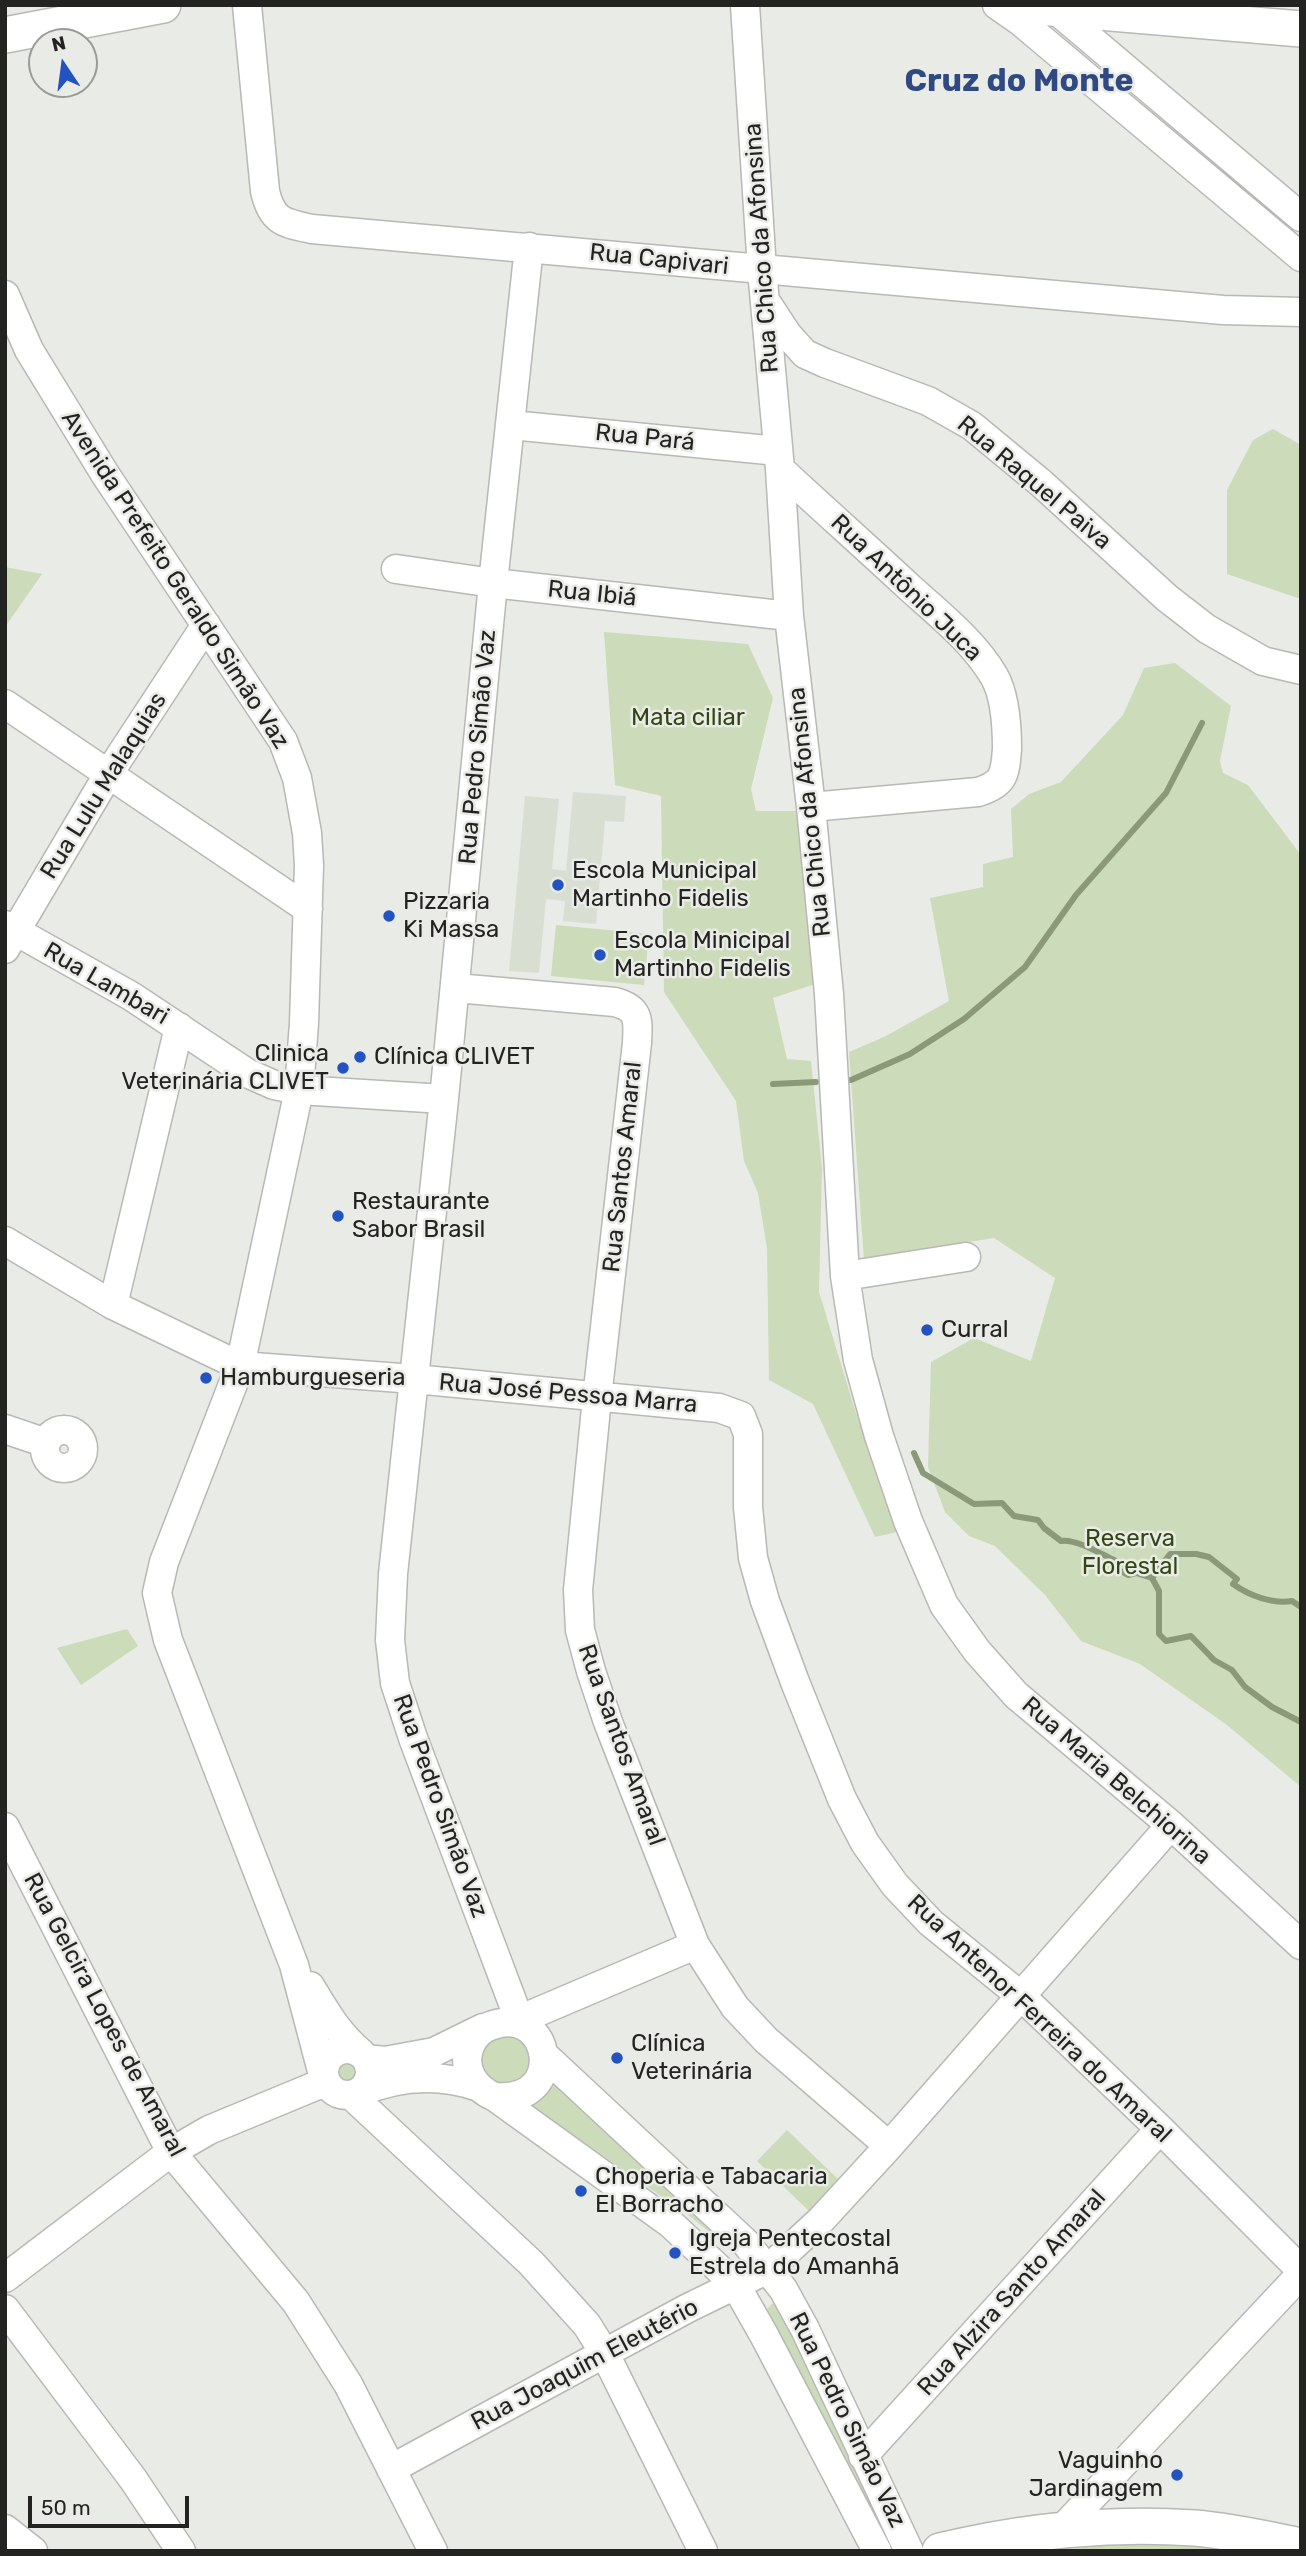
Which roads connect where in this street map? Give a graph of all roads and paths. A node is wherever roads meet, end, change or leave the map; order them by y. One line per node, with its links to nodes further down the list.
1 (163, 5): 8 (main road)
2 (247, 5): 10 (street, Rua Capivari)
3 (746, 5): 12 (street, Rua Chico da Afonsina)
4 (997, 5): 11 (street)
5 (1016, 5): 6 (main road)
6 (1055, 9): 7 (main road); 9 (street)
7 (1301, 29)
8 (5, 35)
9 (1301, 216)
10 (529, 247): 12 (street, Rua Capivari); 16 (street, Rua Pedro Simão Vaz)
11 (1301, 257)
12 (762, 270): 14 (street, Rua Chico da Afonsina); 15 (street, Rua Capivari)
13 (5, 295): 21 (street, Avenida Prefeito Geraldo Simão Vaz)
14 (766, 303): 17 (street, Rua Chico da Afonsina); 22 (street, Rua Raquel Paiva)
15 (1301, 312)
16 (511, 425): 17 (street, Rua Pará); 19 (street, Rua Pedro Simão Vaz)
17 (779, 460): 20 (street, Rua Chico da Afonsina); 25 (street, Rua Antônio Juca)
18 (396, 569): 19 (street, Rua Ibiá)
19 (493, 583): 20 (street, Rua Ibiá); 28 (street, Rua Pedro Simão Vaz)
20 (789, 616): 25 (street, Rua Chico da Afonsina)
21 (205, 625): 24 (street, Rua Lulu Malaquias); 26 (street, Avenida Prefeito Geraldo Simão Vaz)
22 (1301, 670)
23 (5, 704): 24 (street)
24 (109, 774): 26 (street); 27 (street, Rua Lulu Malaquias)
25 (811, 807): 34 (street, Rua Chico da Afonsina)
26 (308, 909): 30 (street, Avenida Prefeito Geraldo Simão Vaz)
27 (9, 935): 29 (street, Rua Lambari)
28 (456, 988): 31 (street, Rua Pedro Simão Vaz); 38 (street, Rua Santos Amaral)
29 (180, 1027): 30 (street, Rua Lambari); 35 (street)
30 (299, 1090): 31 (street, Rua Lambari); 36 (street, Avenida Prefeito Geraldo Simão Vaz)
31 (444, 1100): 37 (street, Rua Pedro Simão Vaz)
32 (5, 1241): 35 (street, Rua José Pessoa Marra)
33 (966, 1257): 34 (street)
34 (845, 1276): 42 (street, Rua Chico da Afonsina)
35 (113, 1305): 36 (street, Rua José Pessoa Marra)
36 (240, 1366): 37 (street, Rua José Pessoa Marra); 47 (street, Avenida Prefeito Geraldo Simão Vaz)
37 (414, 1379): 38 (street, Rua José Pessoa Marra); 49 (street, Rua Pedro Simão Vaz)
38 (597, 1398): 39 (street, Rua José Pessoa Marra); 45 (street, Rua Santos Amaral)
39 (741, 1416): 48 (street, Rua Antenor Ferreira do Amaral)
40 (5, 1429): 41 (street)
41 (46, 1443)
42 (944, 1605): 43 (street, Rua Maria Belchiorina)
43 (1171, 1825): 46 (street, Rua Maria Belchiorina); 48 (street, Rua Joaquim Eleutério)
44 (5, 1827): 57 (street, Rua Gelcira Lopes de Amaral)
45 (695, 1945): 49 (street); 56 (street, Rua Santos Amaral)
46 (1301, 1945)
47 (292, 1959): 51 (street); 52 (street)
48 (1021, 1996): 55 (street, Rua Antenor Ferreira do Amaral); 56 (street, Rua Joaquim Eleutério)
49 (509, 2025): 50 (street, Rua Pedro Simão Vaz); 51 (street); 53 (street)
50 (544, 2055): 53 (street); 58 (street, Rua Pedro Simão Vaz)
51 (364, 2056): 52 (street); 54 (street)
52 (324, 2079): 54 (street); 57 (street)
53 (487, 2092): 54 (street); 61 (street, Rua Pedro Simão Vaz)
54 (355, 2094): 63 (street)
55 (1160, 2129): 59 (street, Rua Antenor Ferreira do Amaral); 64 (street, Rua Alzira Santo Amaral)
56 (890, 2146): 58 (street, Rua Joaquim Eleutério)
57 (172, 2152): 60 (street); 65 (street, Rua Gelcira Lopes de Amaral)
58 (768, 2269): 61 (street, Rua Joaquim Eleutério); 64 (street, Rua Pedro Simão Vaz)
59 (1301, 2272): 67 (street)
60 (5, 2278)
61 (735, 2284): 63 (street, Rua Joaquim Eleutério); 73 (street, Rua Pedro Simão Vaz)
62 (5, 2309): 70 (street)
63 (605, 2354): 65 (street, Rua Joaquim Eleutério); 72 (street)
64 (863, 2456): 74 (street, Rua Pedro Simão Vaz)
65 (391, 2469): 71 (street, Rua Gelcira Lopes de Amaral)
66 (5, 2529): 69 (street)
67 (1061, 2530): 68 (main road); 75 (main road)
68 (1301, 2546)
69 (33, 2551)
70 (181, 2551)
71 (433, 2551)
72 (703, 2551)
73 (877, 2551)
74 (909, 2551)
75 (940, 2551)

